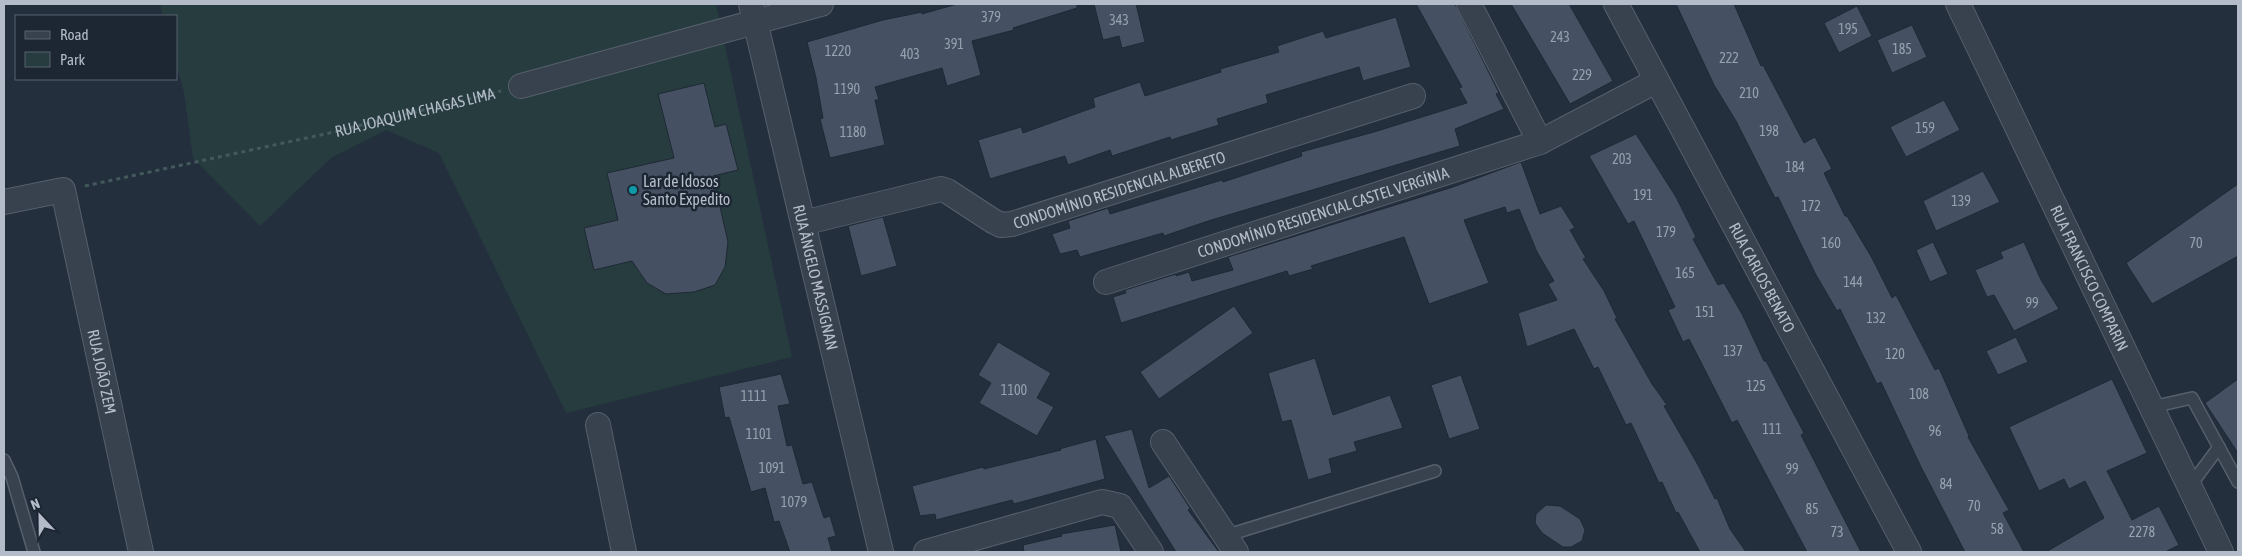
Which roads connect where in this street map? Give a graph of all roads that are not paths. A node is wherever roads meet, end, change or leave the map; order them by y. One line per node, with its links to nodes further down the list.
1 (821, 4): 5 (street)
2 (1469, 4): 9 (street)
3 (1616, 4): 6 (street, RUA CARLOS BENATO)
4 (1958, 4): 13 (street, RUA FRANCISCO COMPARIN)
5 (753, 12): 7 (street); 11 (street, RUA ÂNGELO MASSIGNAN)
6 (1656, 81): 9 (street, CONDOMÍNIO RESIDENCIAL CASTEL VERGÍNIA); 28 (street, RUA CARLOS BENATO)
7 (521, 86)
8 (1413, 96): 11 (street, CONDOMÍNIO RESIDENCIAL ALBERETO)
9 (1540, 142): 12 (street, CONDOMÍNIO RESIDENCIAL CASTEL VERGÍNIA)
10 (4, 202): 23 (street, RUA JOÃO ZEM)
11 (803, 223): 25 (street, RUA ÂNGELO MASSIGNAN)
12 (1106, 282)
13 (2152, 407): 16 (lane); 20 (street, RUA FRANCISCO COMPARIN)
14 (598, 425): 24 (street)
15 (1163, 442): 21 (street)
16 (2219, 447): 19 (lane); 20 (lane)
17 (4, 460): 22 (lane)
18 (1435, 471): 21 (lane)
19 (2238, 482)
20 (2190, 486): 29 (street, RUA FRANCISCO COMPARIN)
21 (1230, 544)
22 (34, 552)
23 (141, 552)
24 (624, 552)
25 (881, 552)
26 (926, 552): 27 (street)
27 (1151, 552)
28 (1909, 552)
29 (2221, 552)

